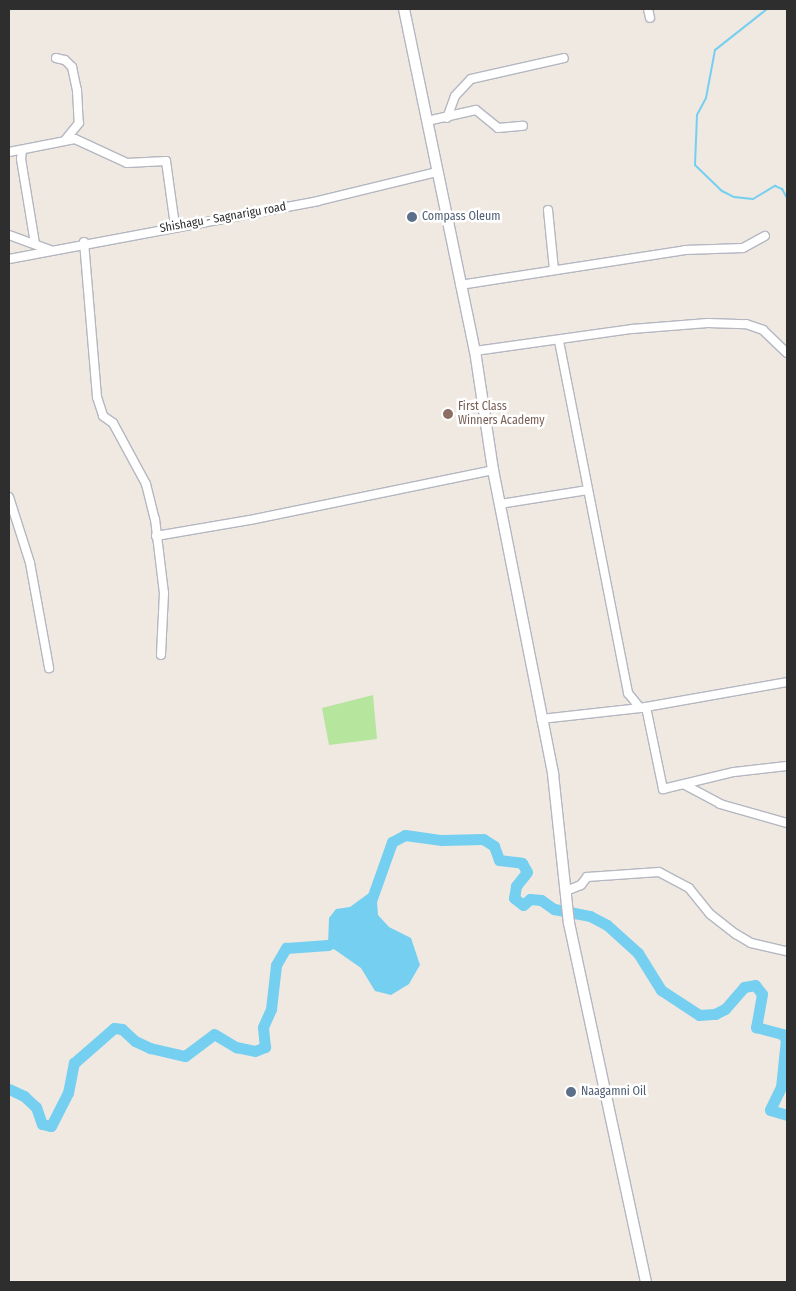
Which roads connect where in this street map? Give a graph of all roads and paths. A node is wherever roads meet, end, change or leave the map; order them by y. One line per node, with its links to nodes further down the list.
1 (404, 9): 7 (main road)
2 (648, 9): 3 (street)
3 (650, 18)
4 (56, 58): 9 (street)
5 (564, 58): 6 (street)
6 (446, 118): 7 (street); 8 (street)
7 (427, 121): 12 (main road)
8 (522, 126)
9 (64, 141): 10 (street); 14 (street)
10 (22, 150): 11 (street); 18 (street)
11 (9, 152)
12 (437, 172): 14 (street, Shishagu - Sagnarigu road); 22 (main road)
13 (548, 210): 21 (street)
14 (175, 226): 17 (street, Shishagu - Sagnarigu road)
15 (9, 235): 18 (street)
16 (765, 236): 21 (street)
17 (84, 242): 19 (street, Shishagu - Sagnarigu road); 30 (street)
18 (35, 244): 19 (street)
19 (50, 250): 20 (street, Shishagu - Sagnarigu road)
20 (9, 259)
21 (554, 270): 22 (street)
22 (460, 285): 24 (main road)
23 (559, 340): 24 (street); 25 (street); 27 (street)
24 (474, 351): 26 (main road)
25 (787, 353)
26 (493, 470): 29 (main road); 30 (street)
27 (587, 490): 29 (street); 34 (street)
28 (9, 497): 32 (street)
29 (500, 504): 37 (main road)
30 (156, 536): 31 (street)
31 (161, 655)
32 (49, 668)
33 (787, 682): 35 (street)
34 (628, 693): 35 (street); 36 (street)
35 (643, 708): 36 (street); 39 (street)
36 (623, 710): 37 (street)
37 (541, 719): 41 (main road)
38 (787, 766): 39 (street)
39 (685, 785): 40 (street)
40 (787, 823)
41 (566, 891): 42 (street); 43 (main road)
42 (787, 951)
43 (646, 1282)

